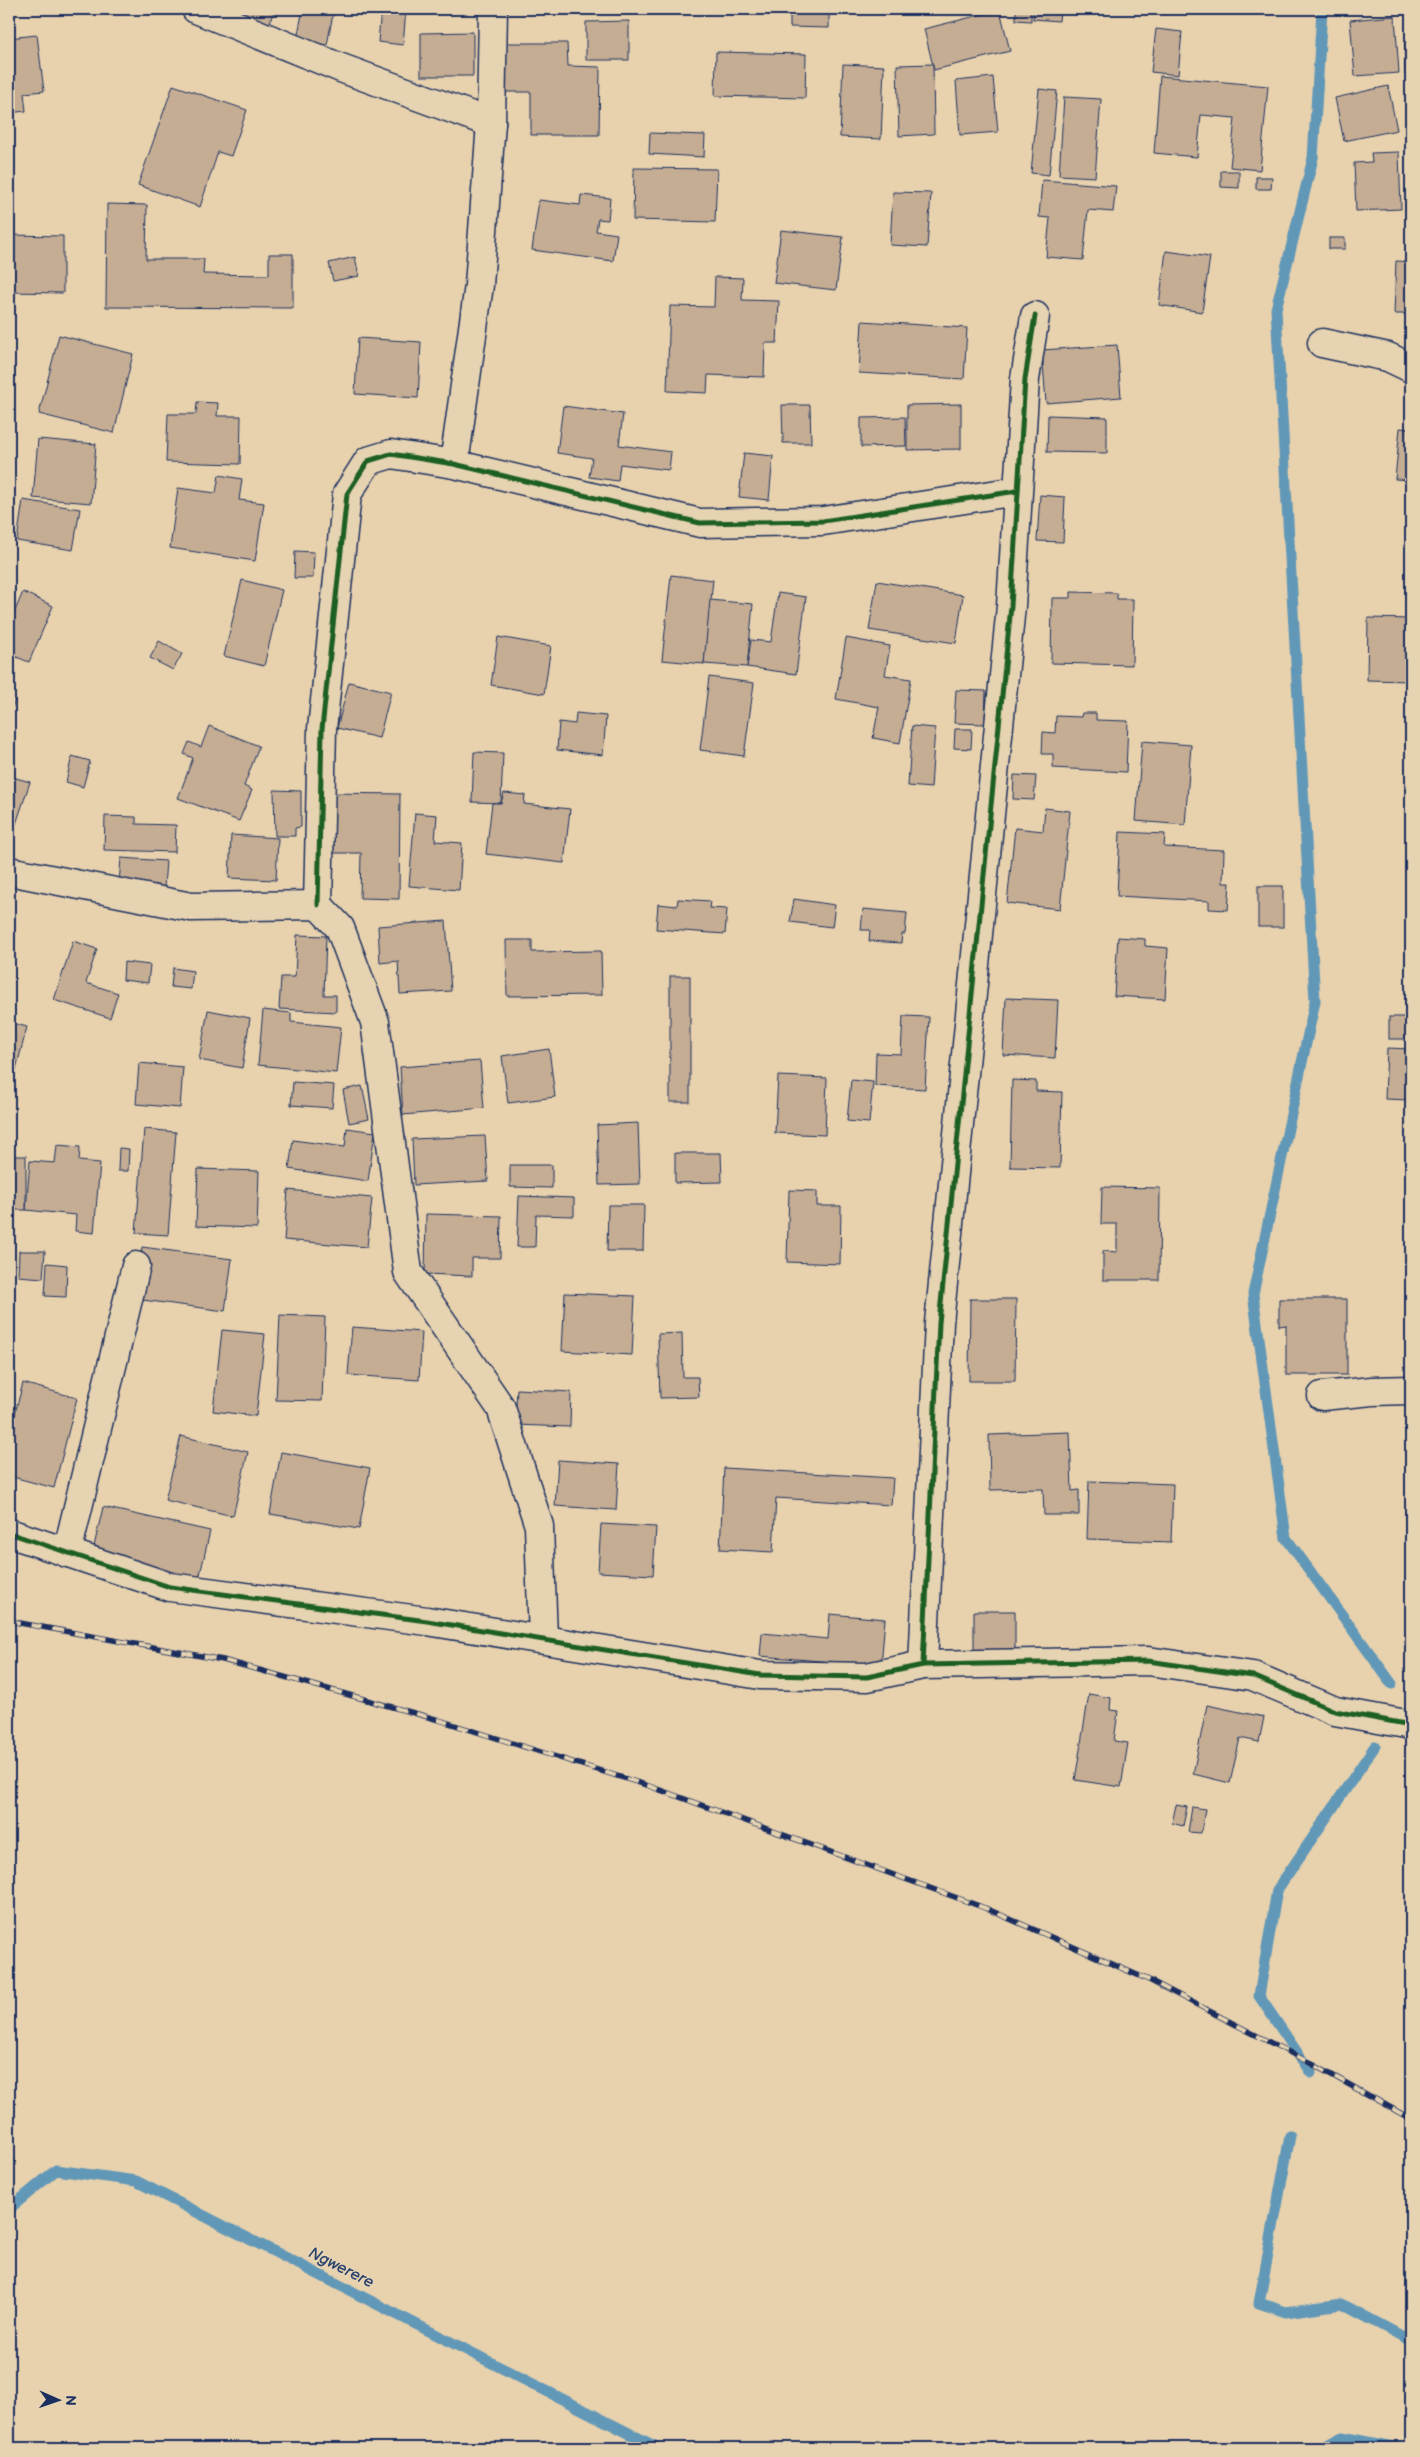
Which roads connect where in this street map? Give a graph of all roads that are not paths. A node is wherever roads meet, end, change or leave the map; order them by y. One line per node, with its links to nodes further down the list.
1 (196, 9): 3 (street)
2 (494, 9): 3 (street)
3 (491, 123): 7 (street)
4 (1035, 316): 8 (street)
5 (1322, 343): 6 (street)
6 (1411, 368)
7 (454, 464): 8 (street); 10 (street)
8 (1017, 491): 17 (street)
9 (9, 871): 10 (street)
10 (318, 905): 16 (street)
11 (136, 1266): 15 (street)
12 (1411, 1390): 13 (street)
13 (1322, 1396)
14 (9, 1533): 15 (street)
15 (68, 1553): 16 (street)
16 (544, 1639): 17 (street)
17 (923, 1665): 18 (street)
18 (1411, 1725)

